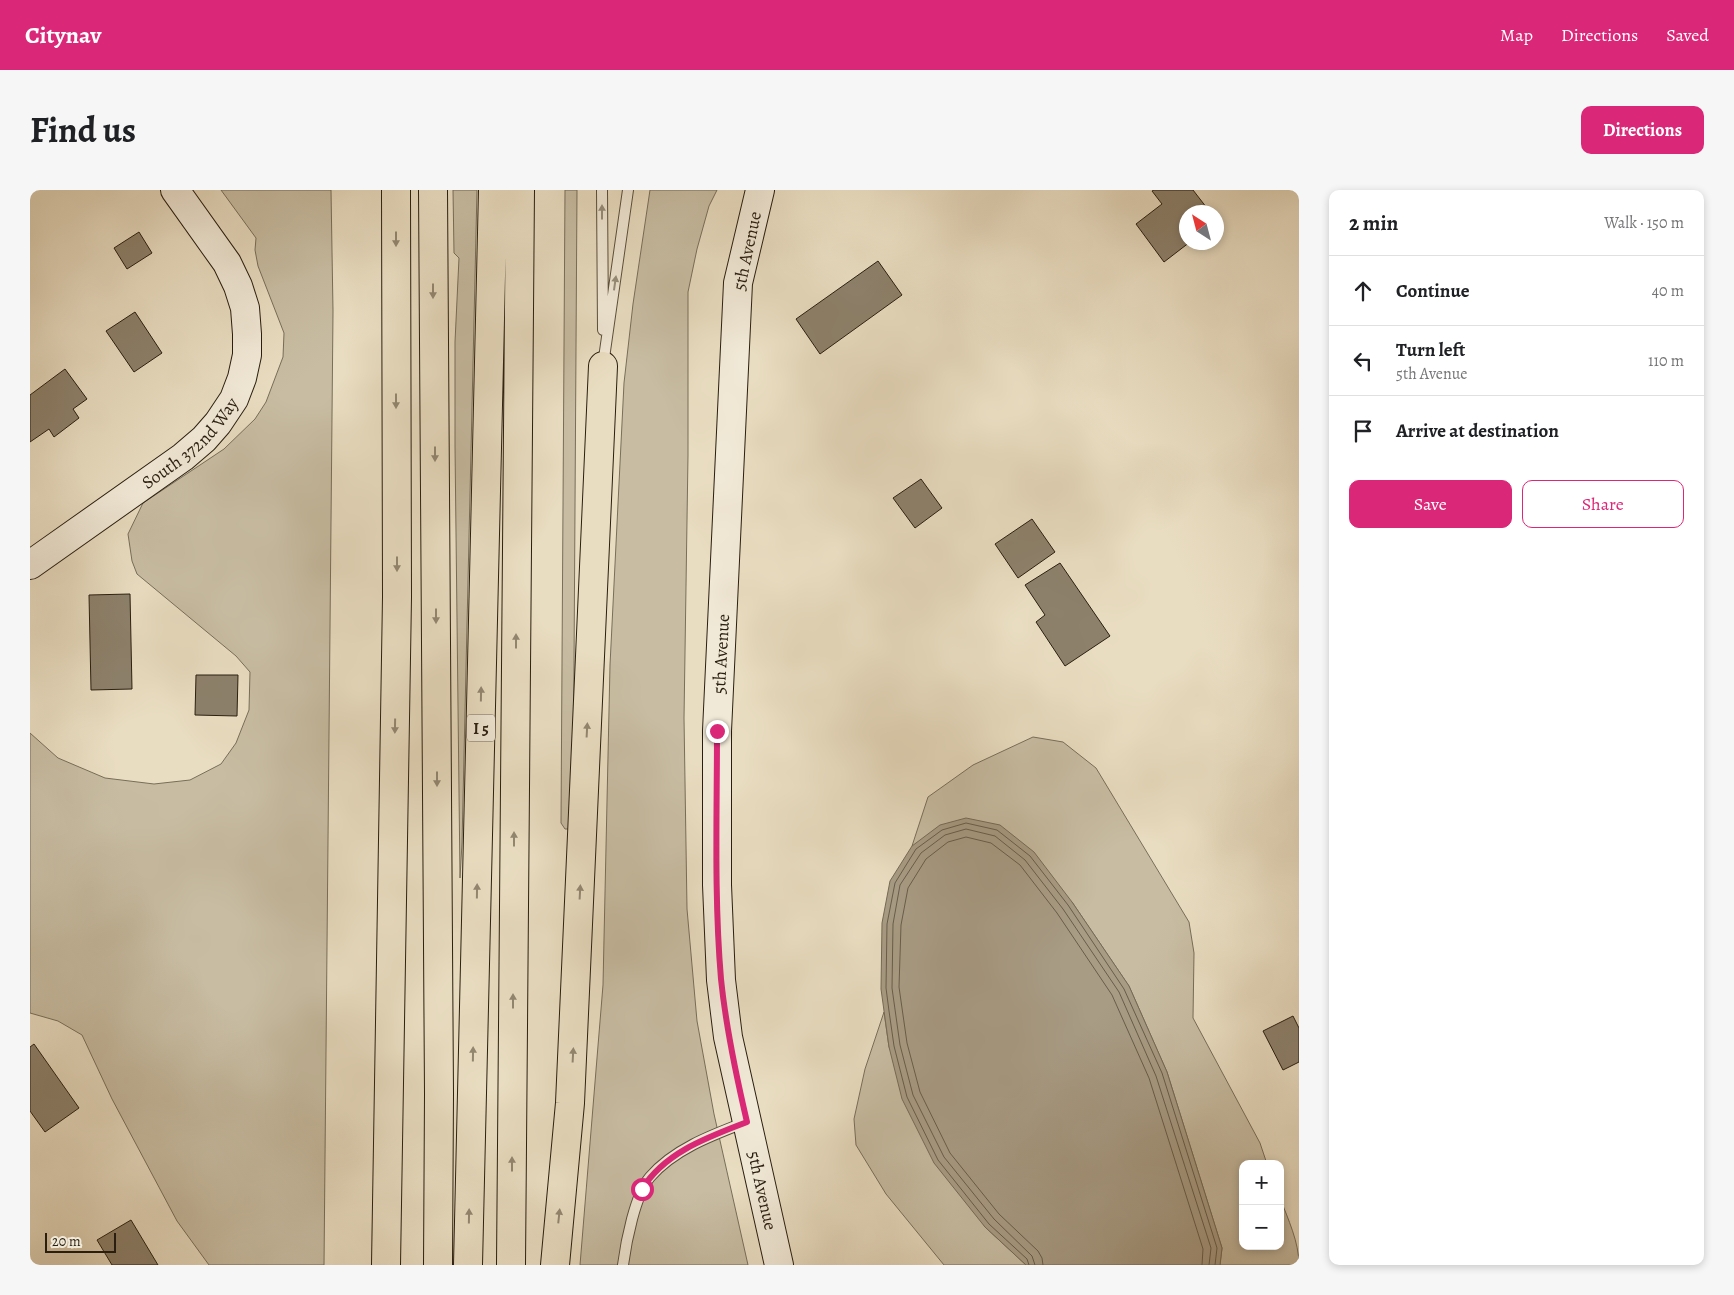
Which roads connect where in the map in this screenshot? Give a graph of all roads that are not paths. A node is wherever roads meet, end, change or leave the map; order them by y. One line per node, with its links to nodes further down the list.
1 (175, 190): 10 (street, South 372nd Way)
2 (396, 190): 12 (highway, one-way to 12)
3 (433, 190): 13 (highway, one-way to 13)
4 (493, 190): 14 (highway, I 5, one-way to 4)
5 (520, 190): 15 (highway, I 5, one-way to 5)
6 (602, 190): 9 (lane, one-way to 6)
7 (628, 190): 9 (lane, one-way to 7)
8 (760, 190): 11 (street, 5th Avenue)
9 (603, 366): 16 (highway, one-way to 9)
10 (30, 566)
11 (747, 1122): 17 (lane); 18 (street, 5th Avenue)
12 (386, 1265)
13 (438, 1265)
14 (468, 1265)
15 (511, 1265)
16 (554, 1265)
17 (623, 1265)
18 (779, 1265)

